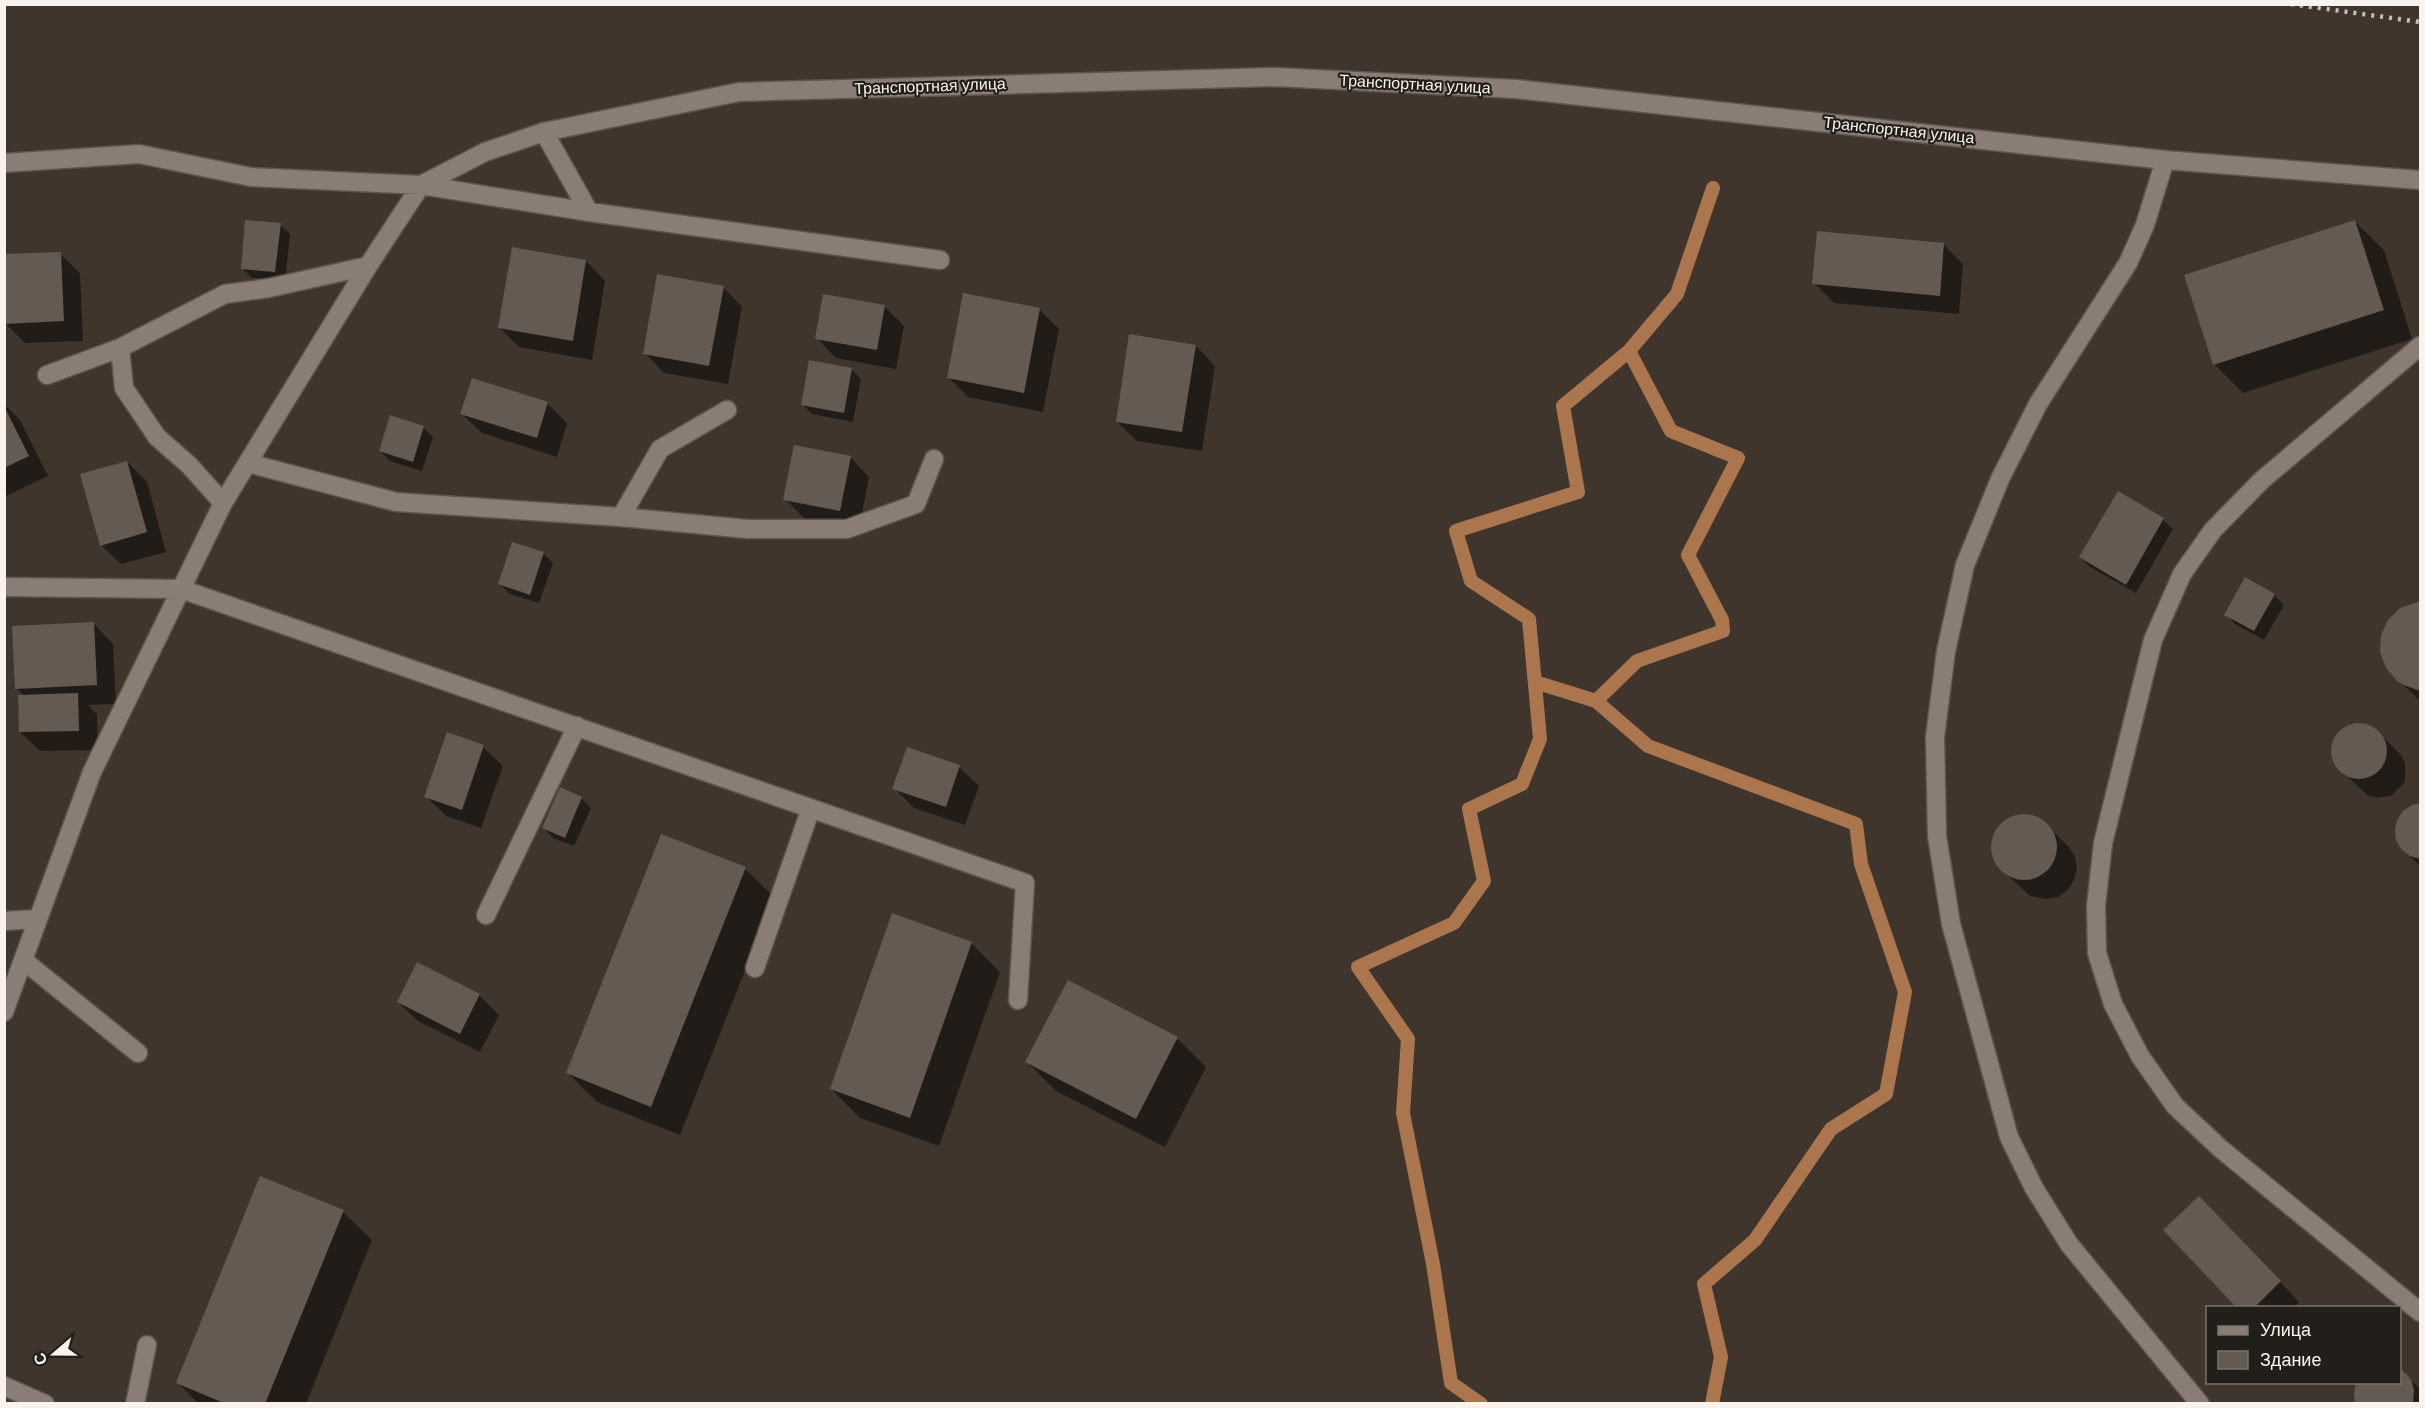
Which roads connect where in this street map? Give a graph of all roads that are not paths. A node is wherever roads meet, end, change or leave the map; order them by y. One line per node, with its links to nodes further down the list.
1 (544, 132): 2 (street, Транспортная улица); 5 (street, Транспортная улица); 6 (street)
2 (2164, 159): 4 (street, Транспортная улица); 34 (street)
3 (4, 164): 5 (street)
4 (2421, 180)
5 (421, 185): 6 (street); 8 (street)
6 (589, 212): 7 (street)
7 (940, 260)
8 (368, 266): 10 (street); 14 (street)
9 (2421, 346): 29 (street)
10 (120, 348): 11 (street); 15 (street)
11 (47, 375)
12 (727, 410): 16 (street)
13 (934, 459): 16 (street)
14 (248, 463): 15 (street); 16 (street)
15 (223, 503): 18 (street)
16 (621, 517)
17 (4, 587): 18 (street)
18 (181, 589): 19 (street); 22 (street)
19 (577, 726): 20 (street); 21 (street)
20 (811, 808): 25 (street); 26 (street)
21 (486, 915)
22 (38, 919): 23 (street); 24 (street)
23 (4, 921)
24 (23, 960): 27 (street); 28 (street)
25 (755, 968)
26 (1017, 1000)
27 (4, 1012)
28 (138, 1053)
29 (2421, 1312)
30 (147, 1345): 33 (street)
31 (4, 1386): 32 (street)
32 (45, 1404)
33 (135, 1404)
34 (2200, 1404)

